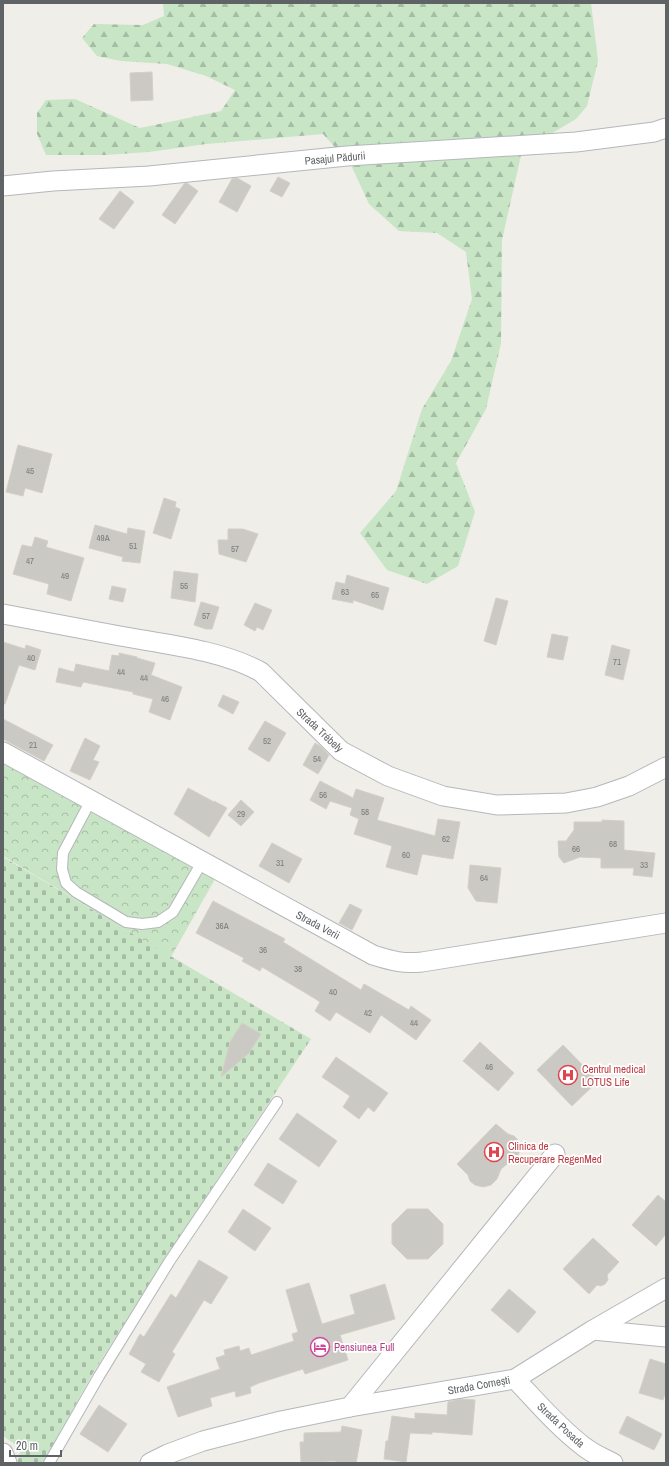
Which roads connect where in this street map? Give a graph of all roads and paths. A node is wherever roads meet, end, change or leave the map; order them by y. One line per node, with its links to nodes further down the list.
1 (666, 128): 2 (street, Pasajul Pădurii)
2 (3, 186)
3 (3, 614): 5 (street, Strada Trébely)
4 (3, 752): 6 (street, Strada Verii)
5 (666, 767)
6 (91, 800): 7 (street, Strada Verii); 7 (lane)
7 (202, 862): 8 (street, Strada Verii)
8 (666, 923)
9 (277, 1102): 18 (lane)
10 (555, 1154): 15 (street)
11 (666, 1288): 12 (street, Strada Cornești)
12 (593, 1330): 13 (street); 14 (street, Strada Cornești)
13 (666, 1337)
14 (515, 1379): 15 (street, Strada Cornești); 20 (street, Strada Posada)
15 (350, 1407): 19 (street, Strada Cornești)
16 (3, 1454): 17 (street)
17 (7, 1463)
18 (49, 1463)
19 (150, 1463)
20 (613, 1463)

